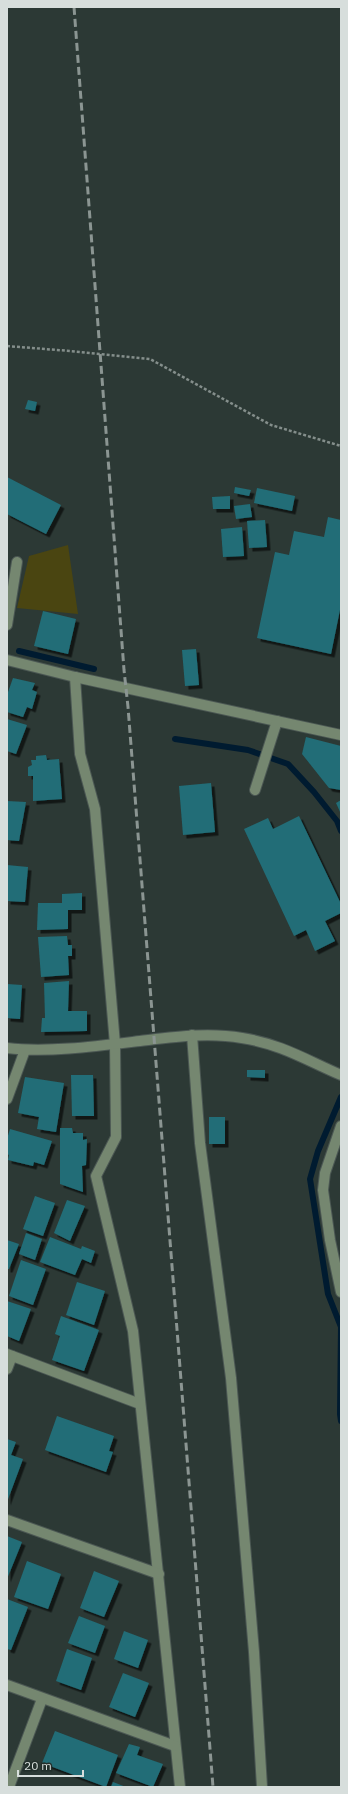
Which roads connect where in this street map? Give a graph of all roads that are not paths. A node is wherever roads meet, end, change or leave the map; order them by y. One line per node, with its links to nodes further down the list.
1 (17, 562): 2 (street)
2 (7, 625)
3 (7, 660): 4 (street)
4 (75, 677): 5 (street); 9 (street)
5 (277, 721): 6 (street); 7 (street)
6 (341, 735)
7 (255, 790)
8 (192, 1035): 9 (street); 12 (street); 26 (street)
9 (115, 1044): 11 (street); 18 (street)
10 (7, 1048): 11 (street)
11 (25, 1050): 13 (street)
12 (341, 1075)
13 (7, 1099)
14 (341, 1126): 15 (street)
15 (341, 1292)
16 (10, 1355): 17 (street); 18 (street)
17 (7, 1369)
18 (140, 1404): 20 (street)
19 (7, 1520): 20 (street)
20 (159, 1574): 23 (street)
21 (7, 1685): 22 (street)
22 (42, 1699): 23 (street); 24 (street)
23 (175, 1746): 25 (street)
24 (9, 1787)
25 (180, 1787)
26 (262, 1787)

